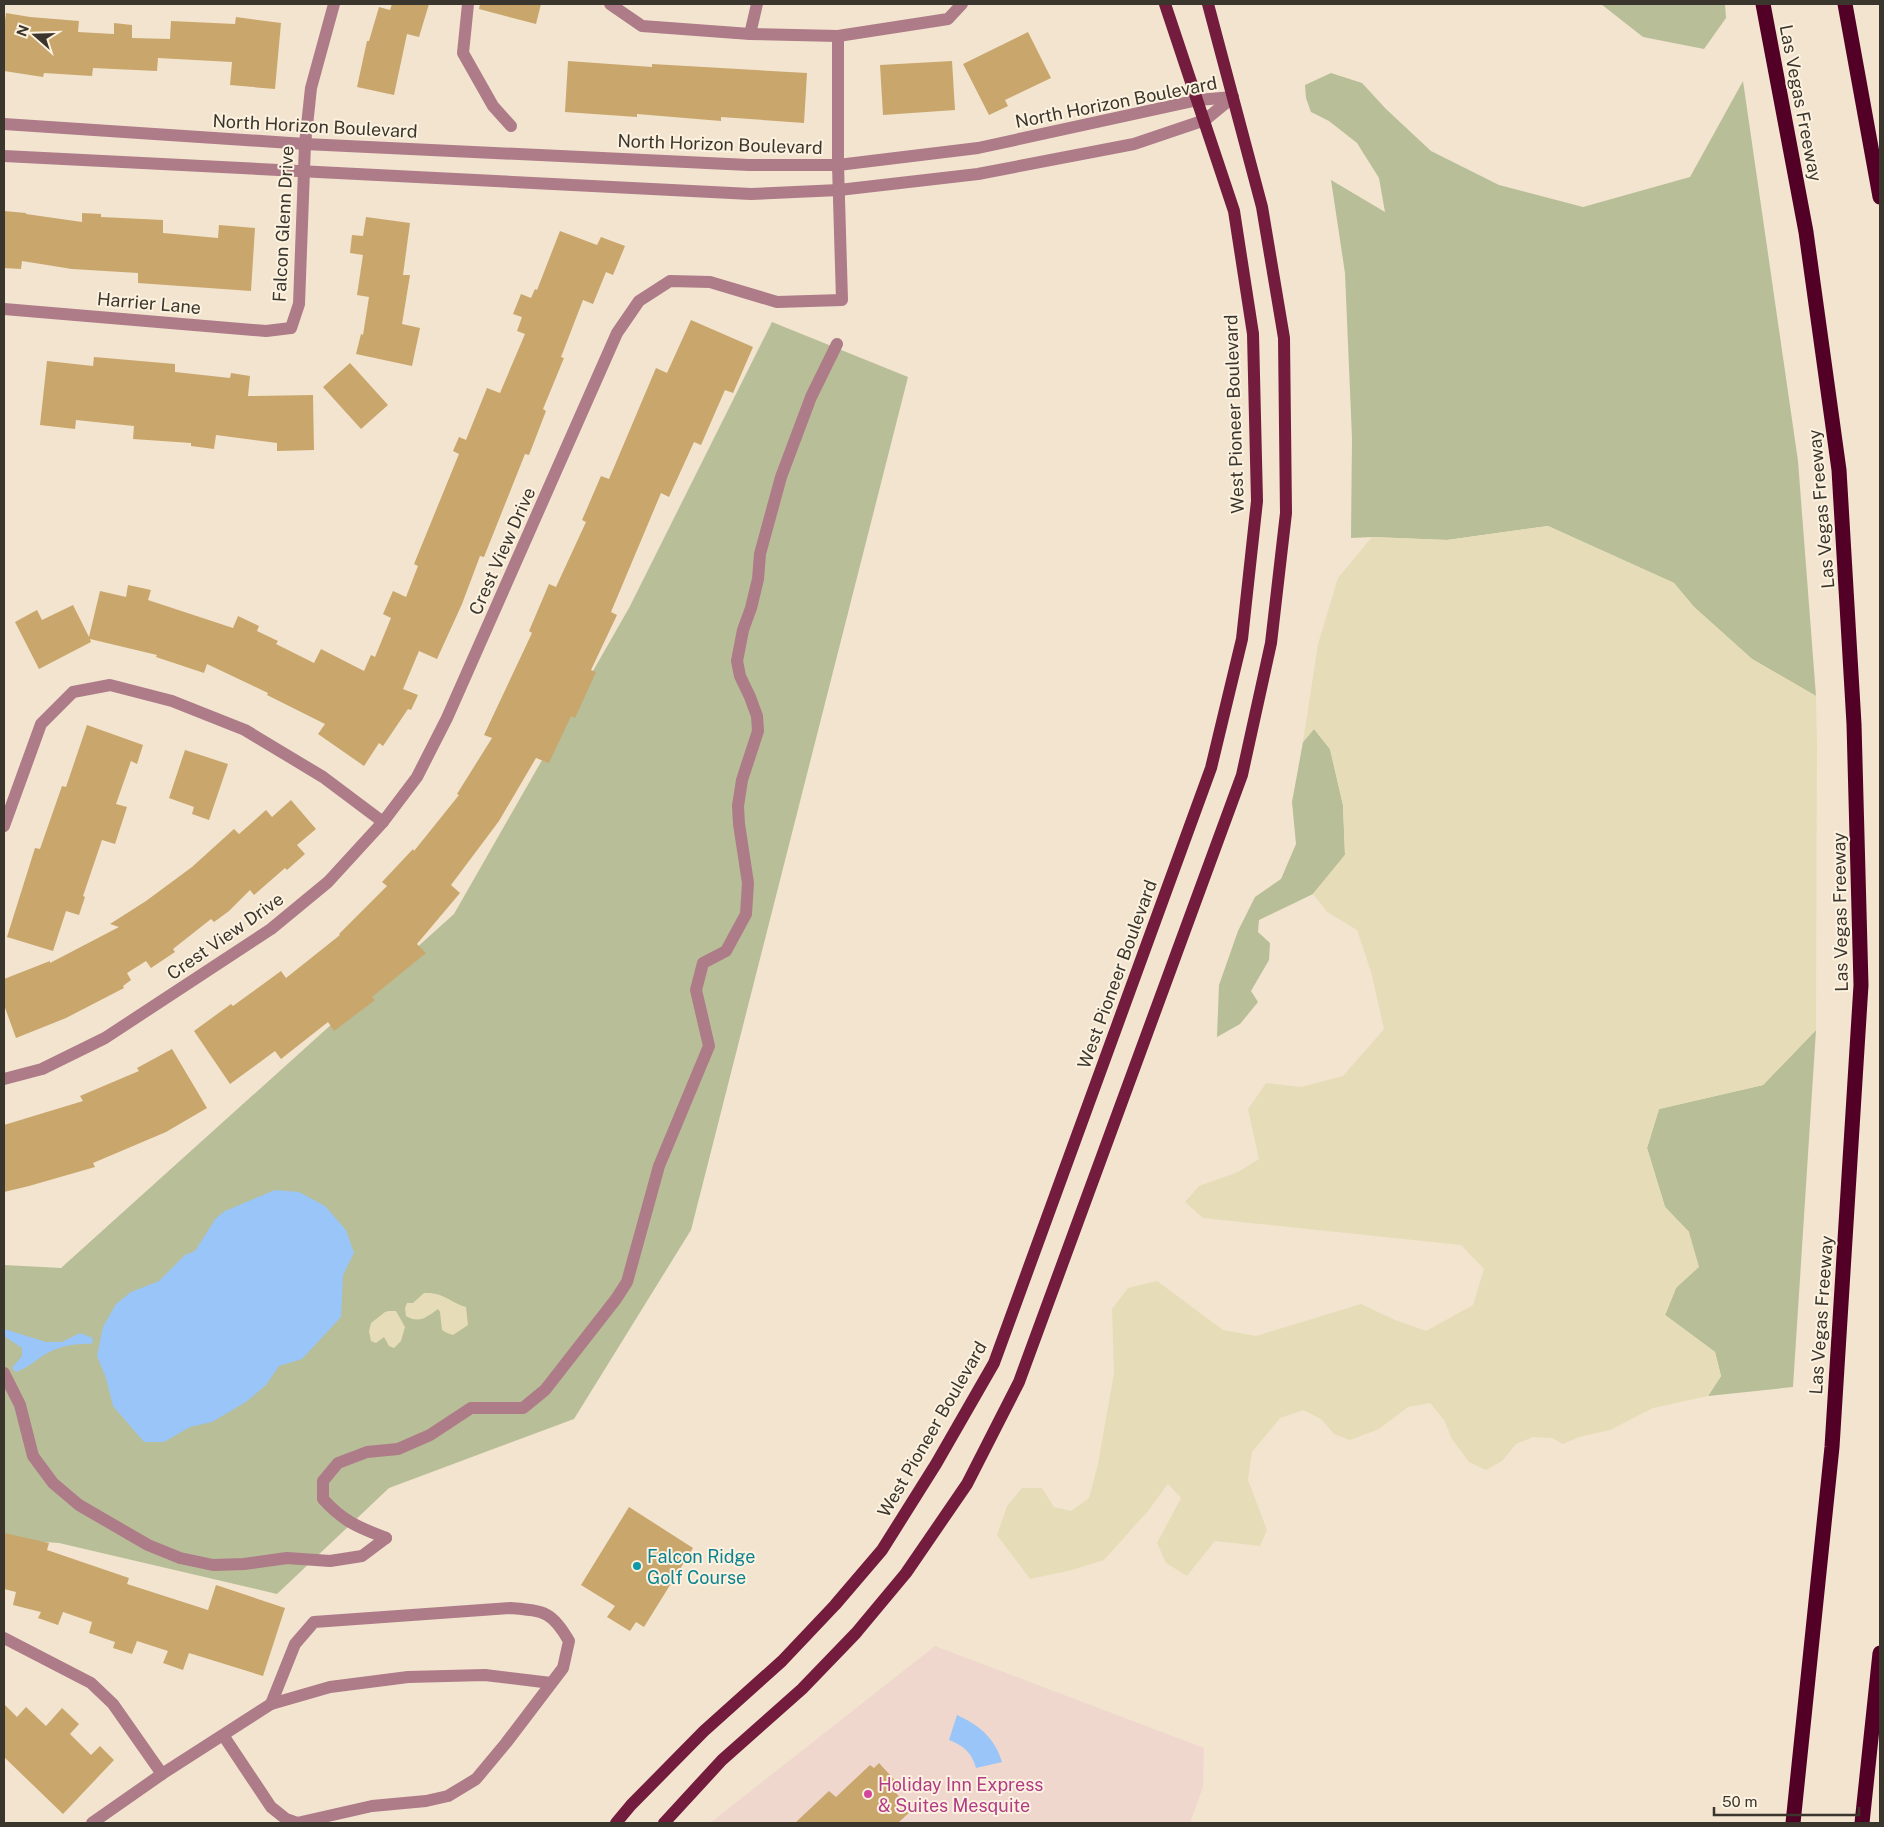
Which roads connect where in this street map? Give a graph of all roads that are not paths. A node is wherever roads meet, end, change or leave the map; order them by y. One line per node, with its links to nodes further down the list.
1 (334, 4): 17 (street, Falcon Glenn Drive)
2 (468, 4): 16 (street)
3 (610, 4): 10 (street)
4 (757, 4): 10 (street)
5 (962, 4): 11 (street)
6 (1166, 4): 13 (main road, West Pioneer Boulevard)
7 (1208, 4): 12 (main road)
8 (1763, 4): 39 (highway, Las Vegas Freeway)
9 (1845, 4): 22 (highway)
10 (750, 34): 11 (street)
11 (838, 36): 19 (street, Crest View Drive)
12 (1233, 97): 13 (street, North Horizon Boulevard); 14 (street, North Horizon Boulevard); 38 (main road)
13 (1198, 100): 14 (main road, West Pioneer Boulevard); 19 (street, North Horizon Boulevard)
14 (1204, 120): 21 (street, North Horizon Boulevard); 37 (main road, West Pioneer Boulevard)
15 (4, 124): 17 (street, North Horizon Boulevard)
16 (511, 126)
17 (305, 144): 19 (street, North Horizon Boulevard); 20 (street, Falcon Glenn Drive)
18 (4, 156): 20 (street, North Horizon Boulevard)
19 (838, 165): 21 (street, Crest View Drive)
20 (305, 171): 21 (street, North Horizon Boulevard); 24 (street, Falcon Glenn Drive)
21 (839, 190): 26 (street, Crest View Drive)
22 (1880, 196)
23 (4, 309): 24 (street, Harrier Lane)
24 (291, 328)
25 (837, 344): 29 (street)
26 (382, 822): 27 (street); 28 (street, Crest View Drive)
27 (4, 826)
28 (4, 1079)
29 (4, 1373)
30 (4, 1638): 35 (street)
31 (1880, 1653): 40 (highway)
32 (551, 1684): 33 (street); 33 (street); 34 (street)
33 (271, 1704): 34 (street)
34 (223, 1735): 35 (street)
35 (162, 1774): 36 (street)
36 (92, 1823)
37 (616, 1823)
38 (664, 1823)
39 (1793, 1823)
40 (1862, 1823)

